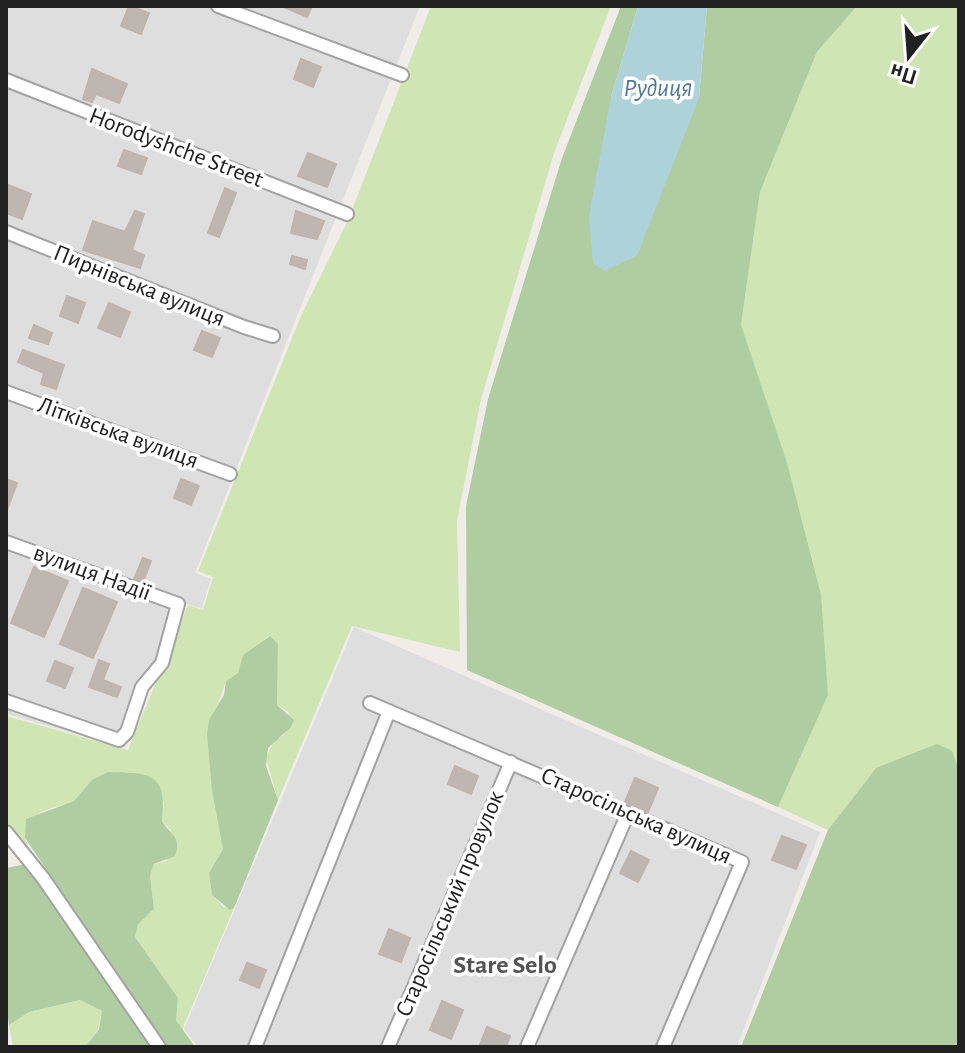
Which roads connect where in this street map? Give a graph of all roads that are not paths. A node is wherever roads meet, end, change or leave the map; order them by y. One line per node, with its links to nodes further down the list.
1 (218, 6): 2 (street)
2 (402, 75)
3 (6, 80): 4 (street, Horodyshche Street)
4 (347, 214)
5 (6, 232): 6 (street, Пирнівська вулиця)
6 (273, 336)
7 (6, 392): 8 (street, Літківська вулиця)
8 (230, 474)
9 (6, 542): 10 (street, вулиця Надії)
10 (6, 701)
11 (370, 703): 12 (street, Старосільська вулиця)
12 (389, 711): 13 (street, Старосільська вулиця); 17 (street)
13 (511, 762): 14 (street, Старосільська вулиця); 18 (street, Старосільський провулок)
14 (628, 813): 19 (street); 20 (street, Старосільська вулиця)
15 (6, 832): 16 (street)
16 (159, 1047)
17 (255, 1047)
18 (388, 1047)
19 (527, 1047)
20 (663, 1047)

